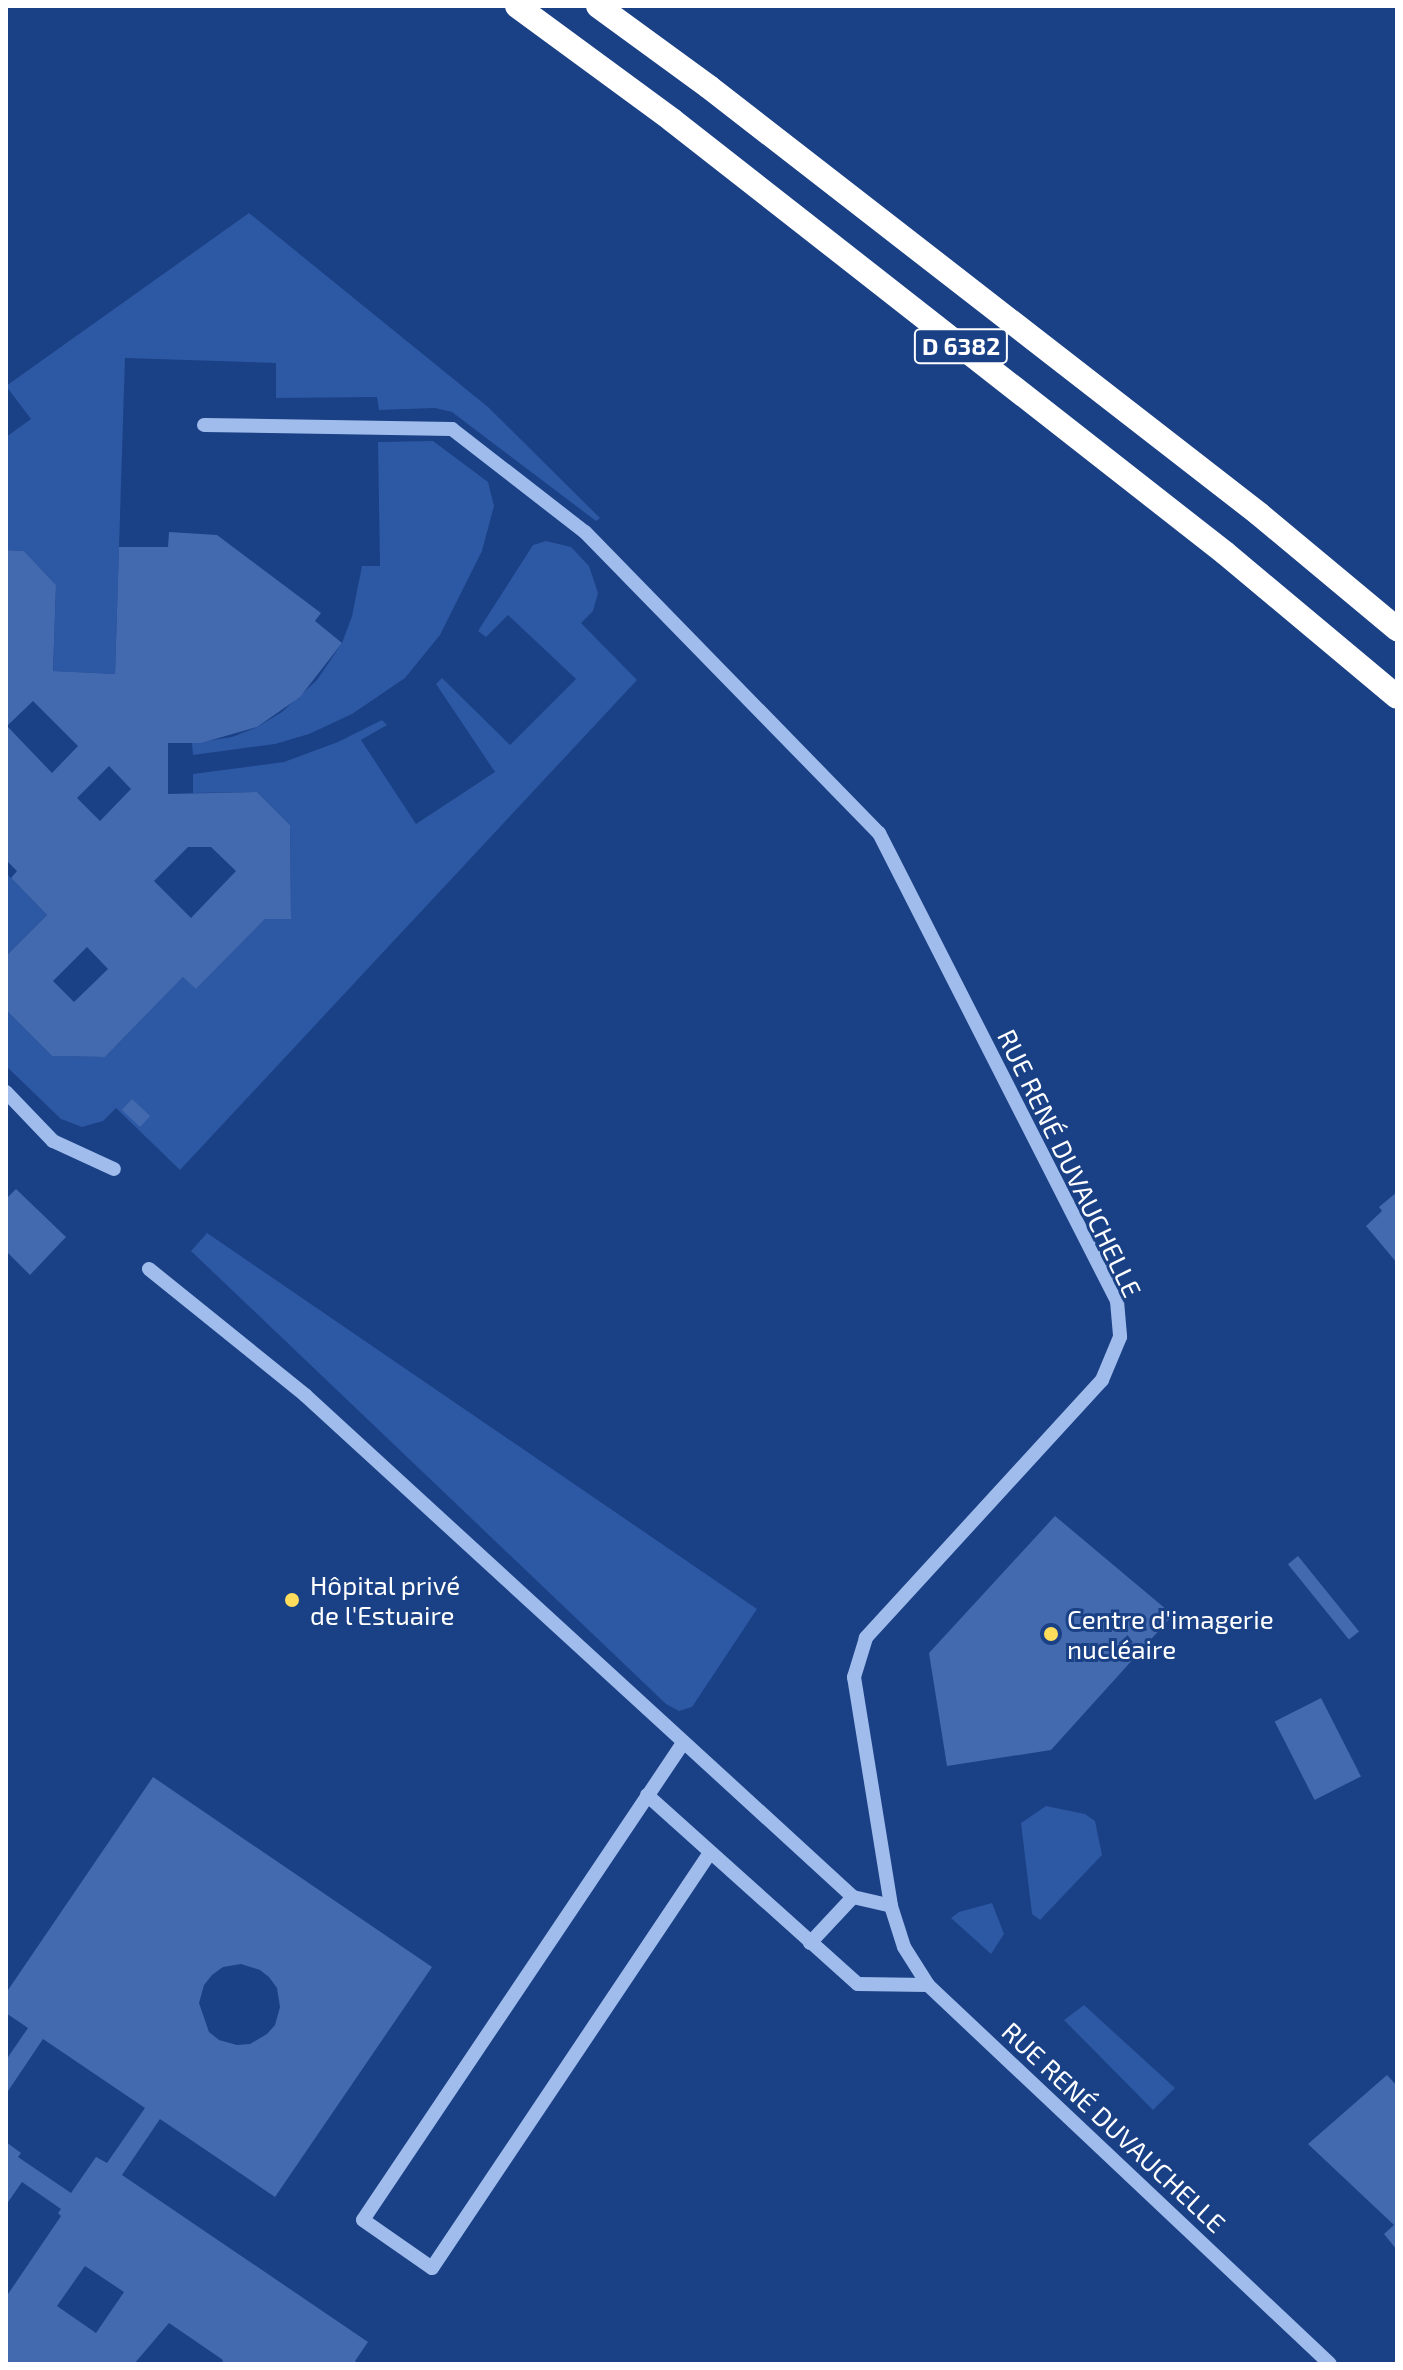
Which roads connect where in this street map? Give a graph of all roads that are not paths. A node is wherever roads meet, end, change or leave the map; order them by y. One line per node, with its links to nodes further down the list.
1 (517, 6): 5 (highway, D 6382)
2 (598, 6): 4 (highway, D 6382)
3 (204, 425): 13 (street, RUE RENÉ DUVAUCHELLE)
4 (1397, 629)
5 (1397, 697)
6 (6, 1092): 7 (street)
7 (114, 1169)
8 (149, 1269): 9 (street)
9 (683, 1743): 10 (street); 12 (street)
10 (647, 1795): 11 (street); 11 (street)
11 (710, 1853): 14 (street)
12 (853, 1897): 13 (street); 14 (street)
13 (891, 1906): 15 (street, RUE RENÉ DUVAUCHELLE)
14 (810, 1943): 15 (street)
15 (928, 1985): 16 (street, RUE RENÉ DUVAUCHELLE)
16 (1330, 2364)

